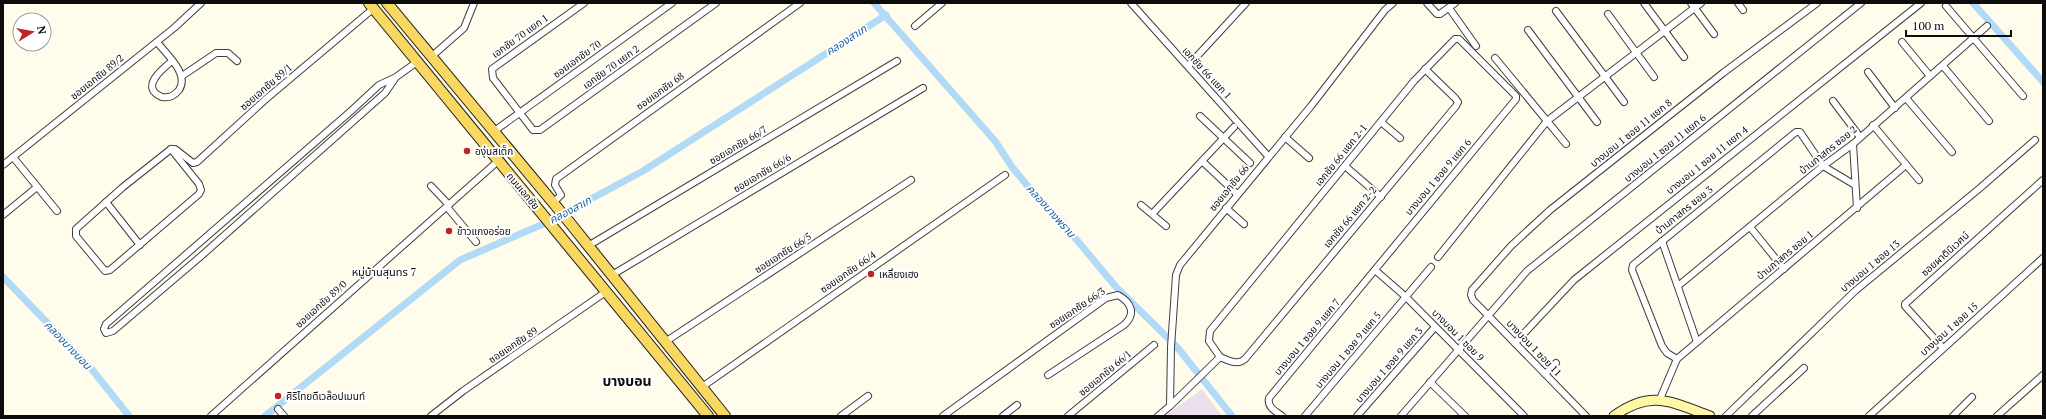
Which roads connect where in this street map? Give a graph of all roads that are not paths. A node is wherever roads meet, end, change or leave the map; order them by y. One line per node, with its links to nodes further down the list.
1 (202, 3): 33 (street, ซอยเอกชัย 89/2)
2 (388, 3): 37 (main road, ถนนเอกชัย)
3 (474, 3): 37 (street)
4 (584, 3): 61 (street, เอกชัย 70 แยก 1)
5 (672, 3): 61 (street, ซอยเอกชัย 70)
6 (716, 3): 61 (street, เอกชัย 70 แยก 2)
7 (800, 3): 99 (street, ซอยเอกชัย 68)
8 (942, 3): 27 (street)
9 (1131, 3): 44 (street, เอกชัย 66 แยก 1)
10 (1246, 3): 44 (street)
11 (1393, 3): 70 (street, ซอยเอกชัย 66)
12 (1427, 3): 23 (street)
13 (1455, 3): 23 (street)
14 (1644, 3): 30 (street)
15 (1701, 3): 21 (street)
16 (1738, 3): 24 (street)
17 (1817, 3): 122 (street, บางบอน 1 ซอย 11 แยก 8)
18 (1861, 3): 124 (street, บางบอน 1 ซอย 11 แยก 6)
19 (1921, 3): 128 (street, บางบอน 1 ซอย 11 แยก 4)
20 (372, 6): 43 (main road, ถนนเอกชัย); 77 (street, ซอยเอกชัย 89/1)
21 (1693, 6): 30 (street); 31 (street)
22 (1946, 6): 32 (street)
23 (1449, 8): 35 (street)
24 (1743, 10)
25 (1556, 11): 49 (street)
26 (1608, 14): 36 (street)
27 (915, 26)
28 (1987, 26): 32 (street, บ้านภาสกร ซอย 2)
29 (1528, 30): 54 (street)
30 (1664, 31): 36 (street); 38 (street)
31 (1714, 34)
32 (1972, 38): 45 (street, บ้านภาสกร ซอย 2); 55 (street)
33 (157, 42): 40 (street); 80 (street, ซอยเอกชัย 89/2)
34 (1902, 42): 50 (street)
35 (1476, 46)
36 (1636, 52): 49 (street); 52 (street)
37 (431, 57): 69 (main road, ถนนเอกชัย)
38 (1684, 57)
39 (1495, 58): 63 (street)
40 (172, 61): 48 (street); 48 (street)
41 (237, 61): 48 (street)
42 (897, 61): 113 (street, ซอยเอกชัย 66/7)
43 (417, 62): 51 (street); 82 (main road, ถนนเอกชัย)
44 (1188, 66): 79 (street, เอกชัย 66 แยก 1)
45 (1943, 66): 50 (street, บ้านภาสกร ซอย 2); 64 (street)
46 (1425, 69): 56 (street, เอกชัย 66 แยก 2-1); 65 (street, เอกชัย 66 แยก 2-1); 97 (street, เอกชัย 66 แยก 2-2)
47 (1868, 72): 60 (street)
48 (182, 76)
49 (1605, 76): 54 (street); 59 (street)
50 (1930, 76): 57 (street, บ้านภาสกร ซอย 2)
51 (396, 77): 51 (street)
52 (1654, 77)
53 (923, 88): 119 (street, ซอยเอกชัย 66/6)
54 (1578, 96): 63 (street); 66 (street)
55 (2023, 96)
56 (1517, 97): 118 (street, บางบอน 1 ซอย 9 แยก 6)
57 (1906, 98): 60 (street, บ้านภาสกร ซอย 2); 78 (street)
58 (1833, 101): 71 (street)
59 (1624, 102)
60 (1895, 108): 67 (street, บ้านภาสกร ซอย 2)
61 (520, 113): 69 (street, ซอยเอกชัย 70)
62 (1200, 116): 73 (street)
63 (1547, 120): 75 (street); 114 (street)
64 (1989, 121)
65 (1381, 122): 72 (street); 87 (street, เอกชัย 66 แยก 2-1)
66 (1597, 122)
67 (1873, 125): 71 (street, บ้านภาสกร ซอย 2); 86 (street)
68 (1234, 127): 73 (street)
69 (493, 132): 99 (main road, ถนนเอกชัย)
70 (1285, 136): 79 (street, ซอยเอกชัย 66); 81 (street)
71 (1860, 137): 76 (street, บ้านภาสกร ซอย 2)
72 (1400, 138)
73 (1224, 139): 83 (street); 84 (street)
74 (2035, 140): 167 (street, บางบอน 1 ซอย 13)
75 (1566, 144)
76 (1853, 144): 88 (street, บ้านภาสกร ซอย 2); 93 (street)
77 (171, 149): 98 (street); 112 (street)
78 (1952, 152)
79 (1268, 156): 96 (street, ซอยเอกชัย 66)
80 (13, 157): 85 (street, ซอยเอกชัย 89/2); 95 (street)
81 (1309, 158)
82 (498, 161): 101 (street, ซอยเอกชัย 89/0); 121 (main road, ถนนเอกชัย)
83 (1202, 161): 96 (street); 105 (street)
84 (1250, 163)
85 (3, 165)
86 (1906, 165): 91 (street); 103 (street, บ้านภาสกร ซอย 1)
87 (1345, 166): 97 (street); 132 (street, เอกชัย 66 แยก 2-1)
88 (1823, 166): 93 (street); 109 (street, บ้านภาสกร ซอย 2); 110 (street, บ้านภาสกร ซอย 3)
89 (1005, 175): 140 (street, ซอยเอกชัย 66/4)
90 (911, 180): 126 (street, ซอยเอกชัย 66/5)
91 (1919, 180)
92 (2043, 180): 130 (street, ซอยผาตินิเวศน์)
93 (1855, 185): 103 (street)
94 (431, 186): 101 (street)
95 (37, 187): 104 (street); 106 (street)
96 (1237, 194): 102 (street, ซอยเอกชัย 66)
97 (1381, 197): 132 (street, เอกชัย 66 แยก 2-2)
98 (106, 202): 112 (street); 112 (street)
99 (555, 205): 113 (main road, ถนนเอกชัย)
100 (1141, 205): 105 (street)
101 (448, 206): 111 (street); 149 (street, ซอยเอกชัย 89/0)
102 (1226, 208): 107 (street); 145 (street, ซอยเอกชัย 66)
103 (1858, 208): 117 (street, บ้านภาสกร ซอย 1)
104 (57, 211)
105 (1153, 213): 108 (street)
106 (3, 215)
107 (1244, 224)
108 (1166, 226)
109 (1750, 227): 117 (street); 120 (street, บ้านภาสกร ซอย 2)
110 (1662, 241): 120 (street); 133 (street, บ้านภาสกร ซอย 3)
111 (476, 242)
112 (140, 245)
113 (588, 246): 119 (main road, ถนนเอกชัย)
114 (1438, 257)
115 (2043, 258): 130 (street, บางบอน 1 ซอย 15)
116 (1431, 266): 123 (street, บางบอน 1 ซอย 9 แยก 5)
117 (1784, 269): 127 (street, บ้านภาสกร ซอย 1)
118 (1375, 270): 123 (street, บางบอน 1 ซอย 9); 158 (street, บางบอน 1 ซอย 9 แยก 7)
119 (612, 275): 126 (main road, ถนนเอกชัย)
120 (1678, 286): 127 (street)
121 (607, 291): 147 (street, ซอยเอกชัย 89); 152 (main road, ถนนเอกชัย)
122 (1471, 293): 124 (street, บางบอน 1 ซอย 11)
123 (1406, 297): 125 (street, บางบอน 1 ซอย 9); 159 (street, บางบอน 1 ซอย 9 แยก 5)
124 (1489, 316): 128 (street, บางบอน 1 ซอย 11); 131 (street, บางบอน 1 ซอย 11 แยก 6)
125 (1435, 327): 131 (street, บางบอน 1 ซอย 9); 160 (street, บางบอน 1 ซอย 9 แยก 3)
126 (665, 342): 140 (main road, ถนนเอกชัย)
127 (1697, 342): 133 (street, บ้านภาสกร ซอย 1)
128 (1515, 343): 136 (street, บางบอน 1 ซอย 11)
129 (1154, 345): 156 (street, ซอยเอกชัย 66/1)
130 (1942, 348): 169 (street, บางบอน 1 ซอย 15)
131 (1459, 350): 139 (street, บางบอน 1 ซอย 11 แยก 6); 163 (street, บางบอน 1 ซอย 9)
132 (1220, 357): 145 (street)
133 (1677, 359): 143 (street)
134 (1556, 363): 136 (street)
135 (1804, 368): 168 (street)
136 (1545, 374): 164 (street, บางบอน 1 ซอย 11)
137 (1048, 375): 154 (street, ซอยเอกชัย 66/3)
138 (2043, 375): 171 (street)
139 (1430, 382): 161 (street, บางบอน 1 ซอย 11 แยก 6); 162 (street)
140 (702, 387): 148 (main road, ถนนเอกชัย)
141 (868, 396): 153 (street)
142 (1972, 397): 170 (street)
143 (1660, 399): 165 (main road); 166 (main road)
144 (1017, 406): 155 (street)
145 (1170, 406): 157 (street)
146 (278, 409): 150 (street)
147 (439, 414): 151 (street, ซอยเอกชัย 89)
148 (723, 414)
149 (211, 416)
150 (284, 416)
151 (432, 416)
152 (708, 416)
153 (841, 416)
154 (943, 416)
155 (1003, 416)
156 (1068, 416)
157 (1158, 416)
158 (1282, 416)
159 (1305, 416)
160 (1357, 416)
161 (1401, 416)
162 (1465, 416)
163 (1524, 416)
164 (1586, 416)
165 (1614, 416)
166 (1710, 416)
167 (1726, 416)
168 (1752, 416)
169 (1869, 416)
170 (1954, 416)
171 (1997, 416)

